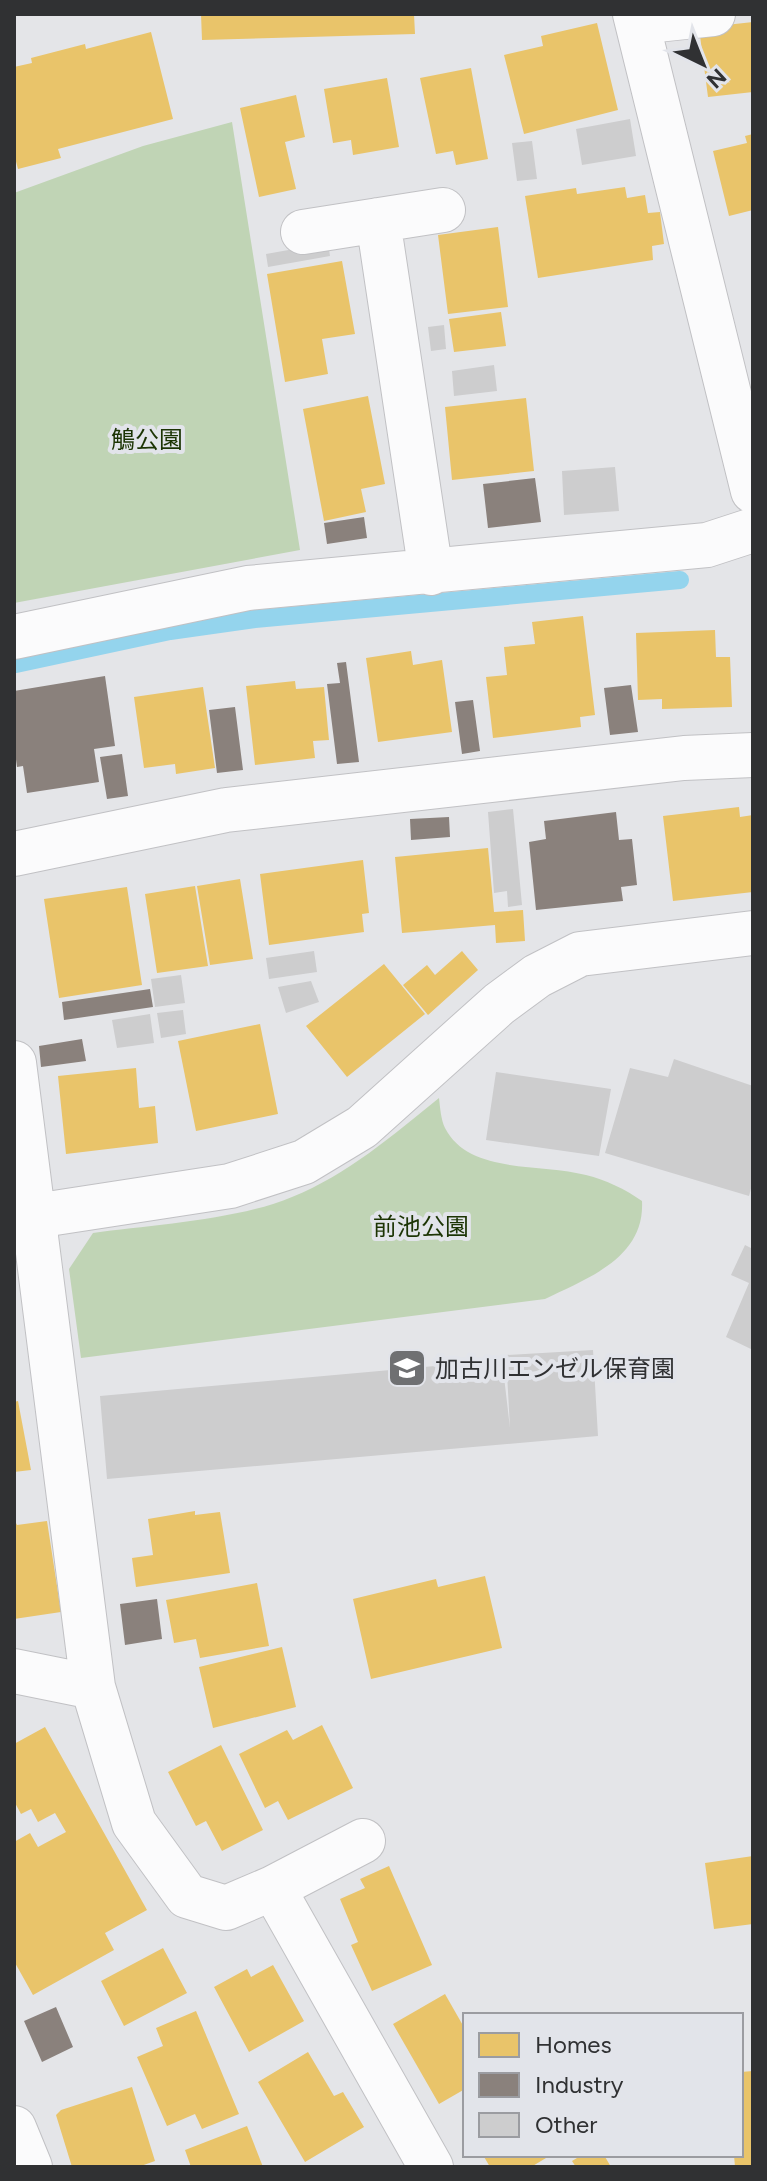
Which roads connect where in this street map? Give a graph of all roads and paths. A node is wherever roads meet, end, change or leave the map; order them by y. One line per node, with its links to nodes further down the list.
1 (713, 14): 2 (street)
2 (636, 18): 6 (street)
3 (443, 210): 4 (street)
4 (378, 220): 5 (street); 8 (street)
5 (303, 232)
6 (753, 491)
7 (753, 530): 8 (street)
8 (431, 573): 9 (street)
9 (14, 637)
10 (753, 755): 11 (street)
11 (14, 854)
12 (753, 933): 14 (street)
13 (14, 1063): 14 (street)
14 (35, 1216): 16 (street)
15 (14, 1671): 16 (street)
16 (93, 1687): 18 (street)
17 (363, 1841): 18 (street)
18 (273, 1888): 21 (street)
19 (14, 2128): 20 (street)
20 (30, 2167)
21 (431, 2167)

